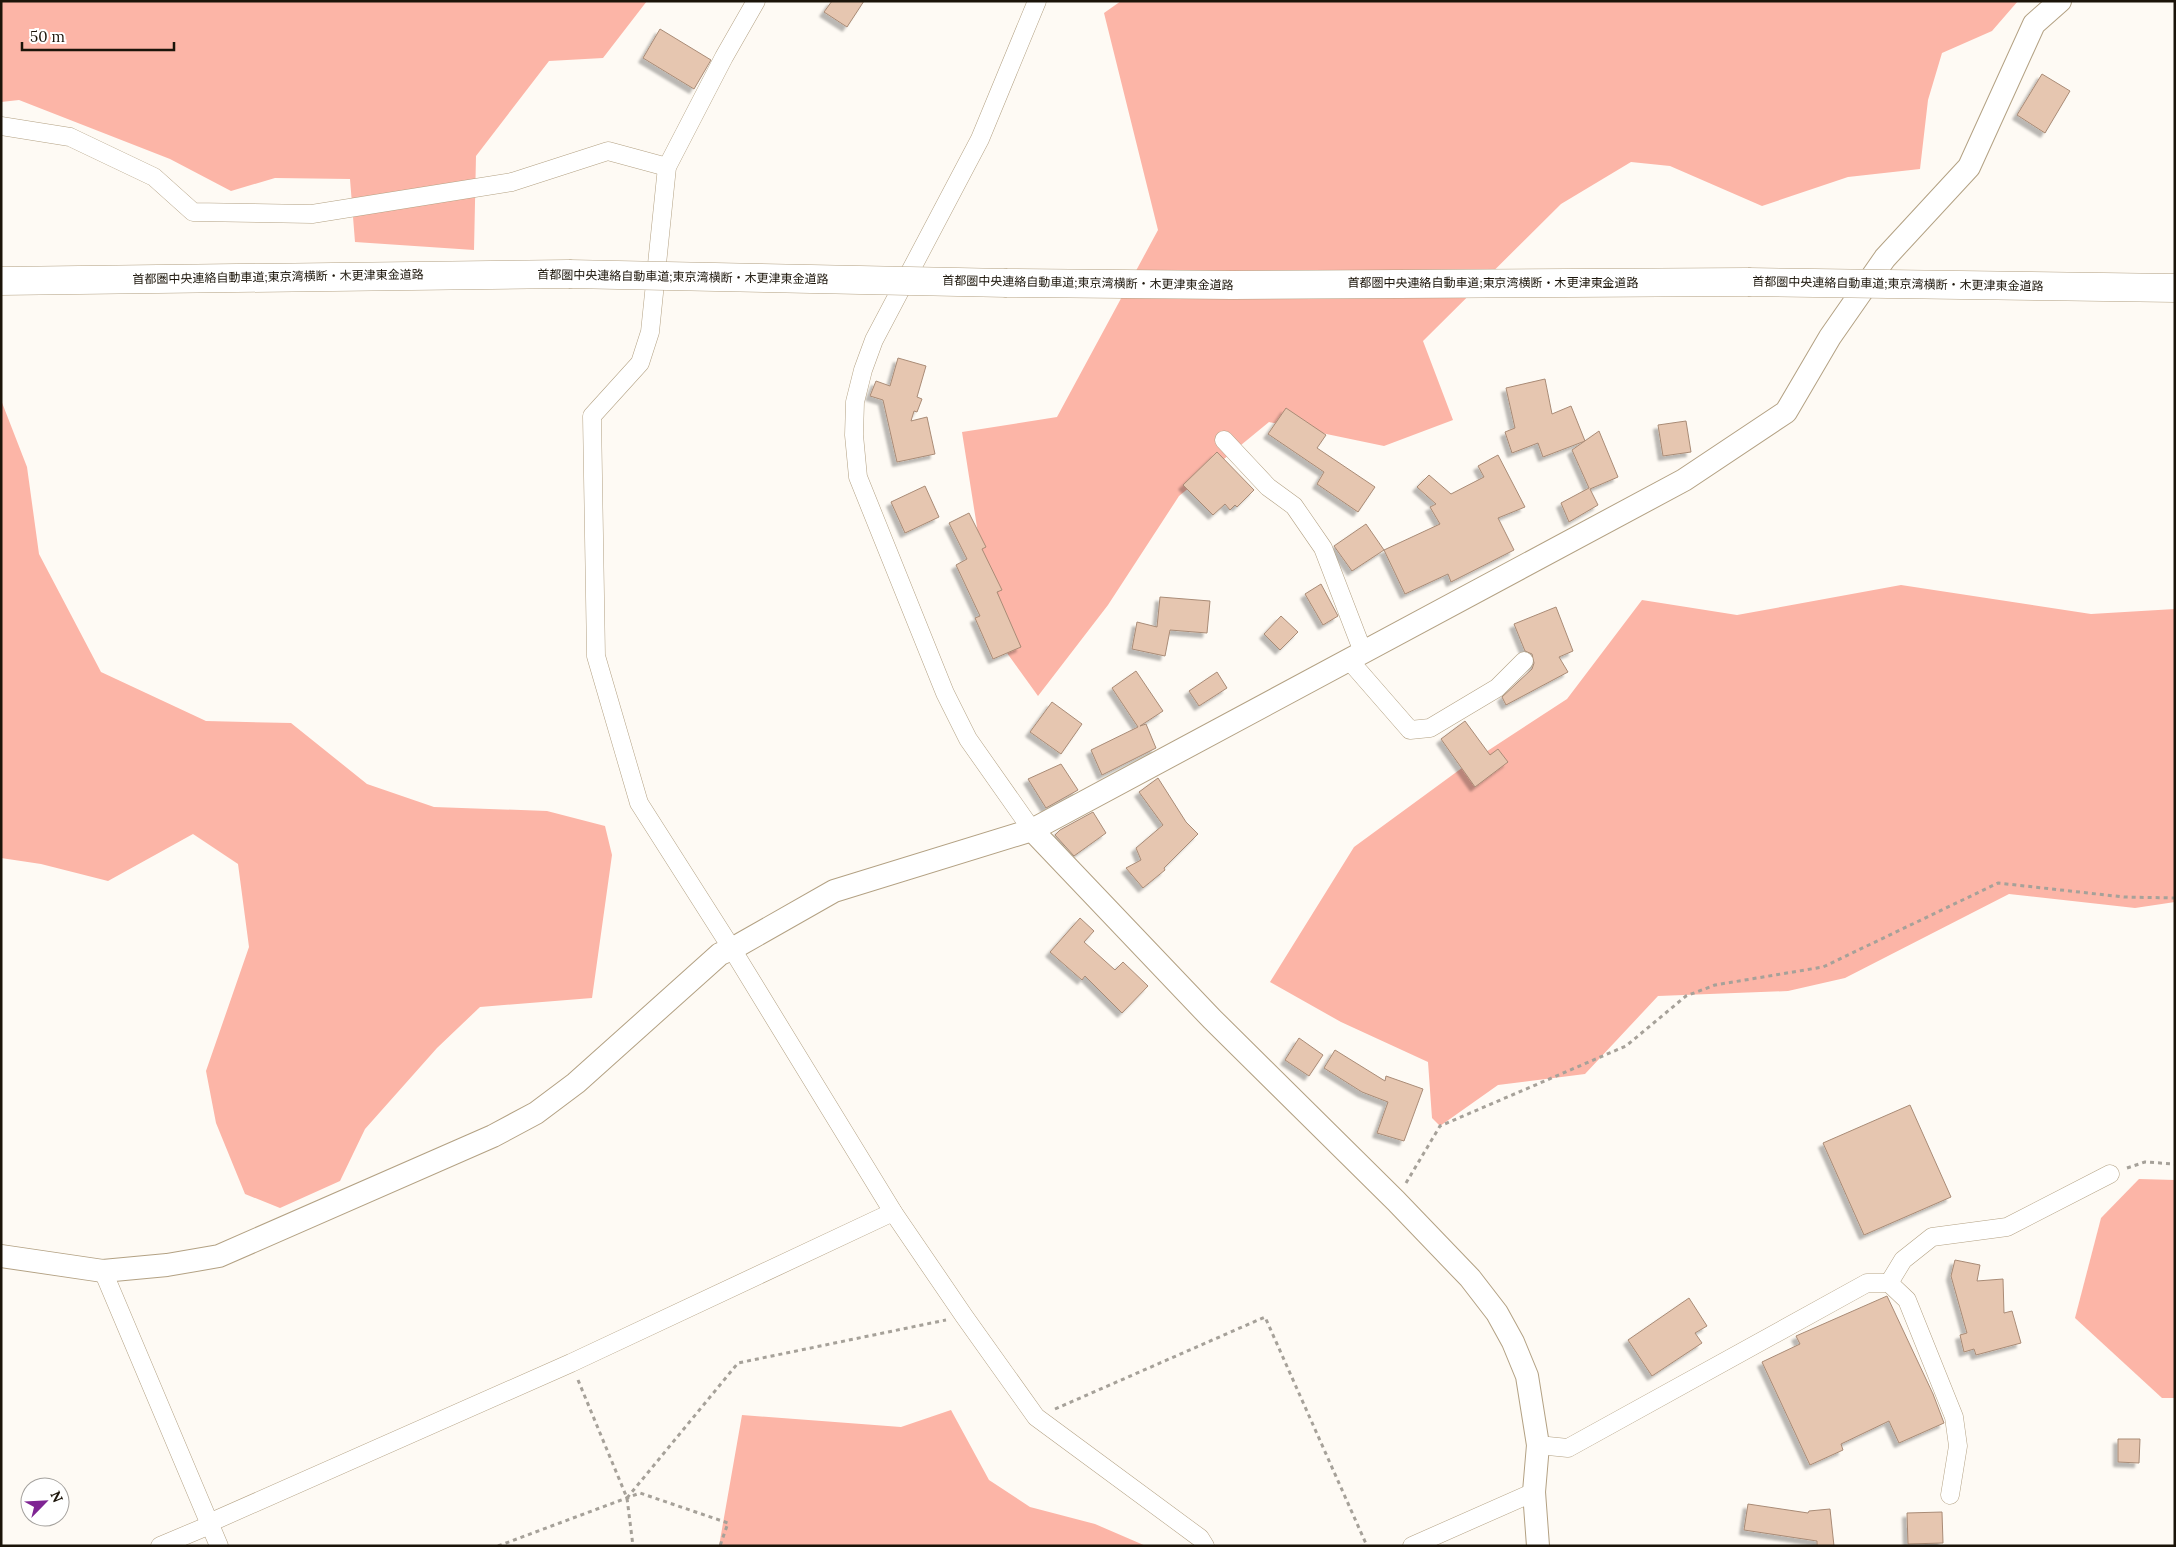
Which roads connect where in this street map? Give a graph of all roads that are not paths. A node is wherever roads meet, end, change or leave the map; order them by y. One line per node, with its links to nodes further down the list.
1 (756, 1): 5 (street)
2 (1037, 1): 11 (street)
3 (2060, 1): 9 (street)
4 (1, 126): 5 (street)
5 (668, 167): 12 (street)
6 (1, 281): 7 (highway, 首都圏中央連絡自動車道;東京湾横断・木更津東金道路, bridge)
7 (2175, 288)
8 (1224, 440): 9 (street)
9 (1356, 656): 10 (street); 11 (street)
10 (1524, 661)
11 (1032, 830): 12 (street); 18 (street)
12 (732, 949): 14 (street); 16 (street)
13 (2110, 1174): 17 (street)
14 (894, 1212): 21 (street); 24 (street)
15 (1, 1256): 16 (street)
16 (103, 1272): 21 (street)
17 (1888, 1283): 18 (street); 20 (street)
18 (1538, 1445): 19 (street)
19 (1534, 1492): 25 (street); 26 (street)
20 (1950, 1495)
21 (210, 1524): 22 (street); 23 (street)
22 (160, 1546)
23 (219, 1546)
24 (1205, 1546)
25 (1412, 1546)
26 (1538, 1546)

